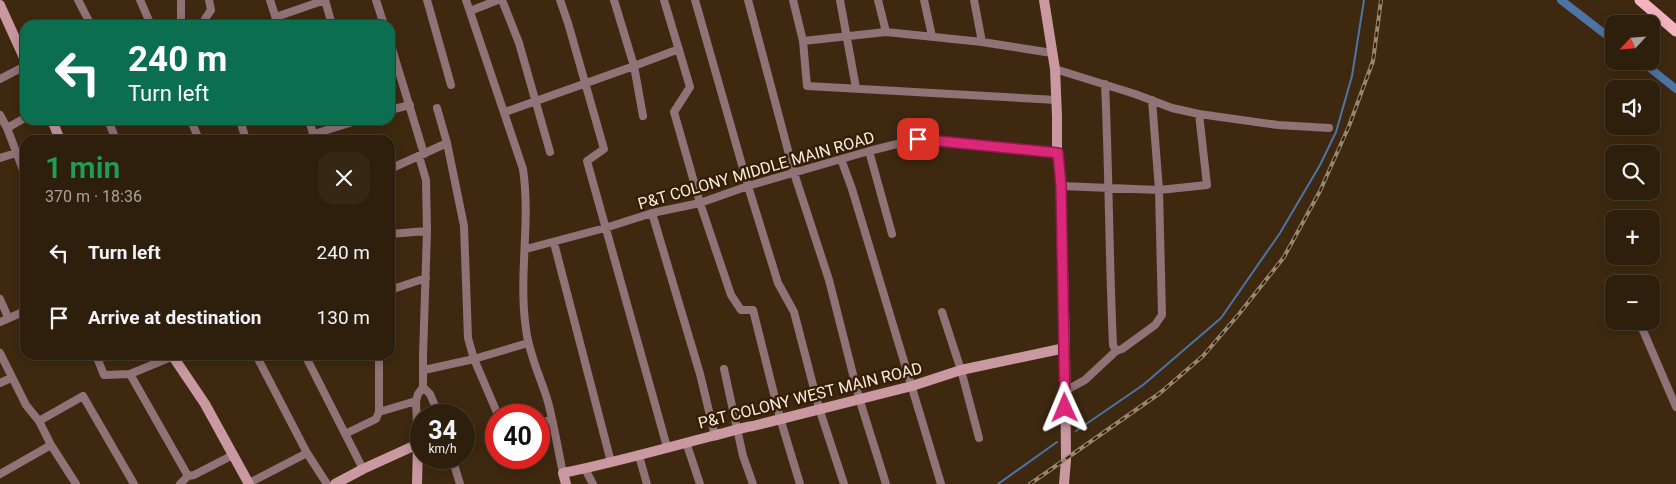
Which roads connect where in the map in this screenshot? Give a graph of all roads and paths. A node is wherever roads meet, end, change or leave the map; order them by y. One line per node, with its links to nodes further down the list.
1 (78, 0): 26 (street)
2 (140, 0): 27 (street)
3 (181, 0): 28 (street)
4 (209, 0): 29 (street)
5 (270, 0): 30 (street)
6 (325, 0): 31 (street); 32 (street)
7 (376, 0): 33 (street)
8 (427, 0): 50 (street)
9 (466, 0): 25 (street)
10 (498, 0): 25 (street)
11 (502, 0): 52 (street)
12 (560, 0): 48 (street)
13 (614, 0): 44 (street)
14 (664, 0): 40 (street)
15 (695, 0): 78 (street)
16 (748, 0): 77 (street)
17 (793, 0): 38 (street)
18 (840, 0): 36 (street)
19 (878, 0): 34 (street)
20 (924, 0): 37 (street)
21 (974, 0): 39 (street)
22 (1044, 0): 42 (street)
23 (1640, 0): 35 (main road)
24 (1, 11): 41 (street)
25 (470, 11): 58 (street)
26 (88, 20)
27 (149, 20)
28 (181, 20)
29 (206, 20)
30 (277, 20)
31 (279, 20)
32 (331, 20)
33 (382, 20)
34 (886, 32): 36 (street); 37 (street)
35 (1676, 32)
36 (848, 36): 38 (street); 51 (street)
37 (932, 36): 39 (street)
38 (803, 41): 51 (street)
39 (982, 42): 42 (street)
40 (679, 49): 44 (street); 82 (street)
41 (20, 50)
42 (1052, 53): 46 (street)
43 (395, 58): 55 (street)
44 (634, 66): 48 (street); 61 (street)
45 (20, 69): 47 (street)
46 (1055, 69): 49 (street); 53 (street)
47 (0, 79)
48 (585, 82): 52 (street); 84 (street)
49 (1105, 84): 54 (street); 80 (street)
50 (451, 85)
51 (856, 88): 53 (street)
52 (535, 100): 58 (street); 69 (street)
53 (1057, 100): 71 (street)
54 (1152, 100): 59 (street); 81 (street)
55 (410, 105): 57 (street); 72 (street)
56 (437, 108): 67 (street)
57 (395, 109)
58 (505, 112): 89 (street)
59 (1199, 114): 65 (street); 81 (street)
60 (0, 115): 64 (street)
61 (643, 116)
62 (20, 121): 64 (street)
63 (346, 125): 66 (street)
64 (7, 128): 70 (street)
65 (1329, 128)
66 (319, 135)
67 (447, 143): 72 (street); 102 (street)
68 (869, 151): 71 (street, P&T COLONY MIDDLE MAIN ROAD); 74 (street, P&T COLONY MIDDLE MAIN ROAD); 87 (street)
69 (550, 152)
70 (16, 153): 73 (street); 75 (street)
71 (1058, 153): 79 (street)
72 (421, 155): 76 (street); 85 (street)
73 (0, 158)
74 (841, 159): 77 (street, P&T COLONY MIDDLE MAIN ROAD); 115 (street)
75 (20, 163)
76 (395, 167)
77 (794, 173): 78 (street, P&T COLONY MIDDLE MAIN ROAD); 118 (street)
78 (748, 186): 82 (street, P&T COLONY MIDDLE MAIN ROAD); 124 (street)
79 (1061, 186): 80 (street); 99 (street)
80 (1109, 188): 81 (street); 100 (street)
81 (1159, 190): 100 (street)
82 (700, 203): 83 (street, P&T COLONY MIDDLE MAIN ROAD); 126 (street)
83 (652, 213): 84 (street, P&T COLONY MIDDLE MAIN ROAD); 131 (street)
84 (605, 228): 89 (street, P&T COLONY MIDDLE MAIN ROAD); 135 (street)
85 (427, 231): 86 (street); 90 (street)
86 (395, 234)
87 (892, 234)
88 (554, 243): 140 (street)
89 (526, 249): 98 (street)
90 (426, 278): 91 (street); 109 (street)
91 (395, 288)
92 (0, 299): 95 (street)
93 (942, 312): 111 (street)
94 (20, 313): 95 (street)
95 (8, 317): 96 (street)
96 (0, 322)
97 (1643, 330): 123 (street)
98 (528, 343): 102 (street); 127 (street)
99 (1065, 348): 111 (street, P&T COLONY WEST MAIN ROAD); 117 (street)
100 (1116, 351): 117 (street)
101 (0, 353): 113 (street)
102 (474, 359): 109 (street); 122 (street)
103 (98, 360): 112 (street)
104 (162, 360): 112 (street)
105 (177, 360): 138 (street)
106 (259, 360): 137 (street)
107 (309, 360): 130 (street)
108 (379, 360): 125 (street)
109 (424, 370): 116 (street)
110 (724, 370): 129 (street)
111 (961, 370): 115 (street, P&T COLONY WEST MAIN ROAD); 132 (street)
112 (130, 374): 147 (street)
113 (11, 378): 114 (street); 128 (street)
114 (0, 383)
115 (912, 386): 118 (street, P&T COLONY WEST MAIN ROAD); 164 (street)
116 (423, 387): 119 (street); 121 (street)
117 (1065, 391): 165 (street)
118 (859, 398): 124 (street, P&T COLONY WEST MAIN ROAD); 163 (street)
119 (416, 401): 120 (street); 125 (street)
120 (416, 404)
121 (434, 404)
122 (493, 404)
123 (1676, 407)
124 (820, 408): 126 (street, P&T COLONY WEST MAIN ROAD); 162 (street)
125 (379, 412): 130 (street)
126 (780, 418): 129 (street, P&T COLONY WEST MAIN ROAD); 161 (street)
127 (551, 419): 145 (street)
128 (39, 420): 134 (street); 149 (street)
129 (737, 428): 131 (street, P&T COLONY WEST MAIN ROAD); 160 (street)
130 (345, 434): 141 (street)
131 (715, 436): 133 (street, P&T COLONY WEST MAIN ROAD)
132 (979, 438)
133 (686, 442): 135 (street, P&T COLONY WEST MAIN ROAD); 159 (street)
134 (51, 444): 146 (street); 148 (street)
135 (667, 447): 139 (street, P&T COLONY WEST MAIN ROAD)
136 (410, 448): 141 (street)
137 (307, 453): 151 (street); 152 (street)
138 (233, 455): 147 (street); 151 (street)
139 (639, 456): 140 (street, P&T COLONY WEST MAIN ROAD); 158 (street)
140 (611, 462): 144 (street, P&T COLONY WEST MAIN ROAD)
141 (364, 469): 153 (street)
142 (417, 469): 154 (street)
143 (455, 469): 155 (street)
144 (585, 469): 145 (street, P&T COLONY WEST MAIN ROAD); 157 (street)
145 (563, 473): 156 (street)
146 (0, 474)
147 (188, 476): 150 (street)
148 (76, 484)
149 (134, 484)
150 (180, 484)
151 (249, 484)
152 (327, 484)
153 (335, 484)
154 (417, 484)
155 (460, 484)
156 (566, 484)
157 (593, 484)
158 (646, 484)
159 (700, 484)
160 (753, 484)
161 (800, 484)
162 (844, 484)
163 (886, 484)
164 (941, 484)
165 (1064, 484)

